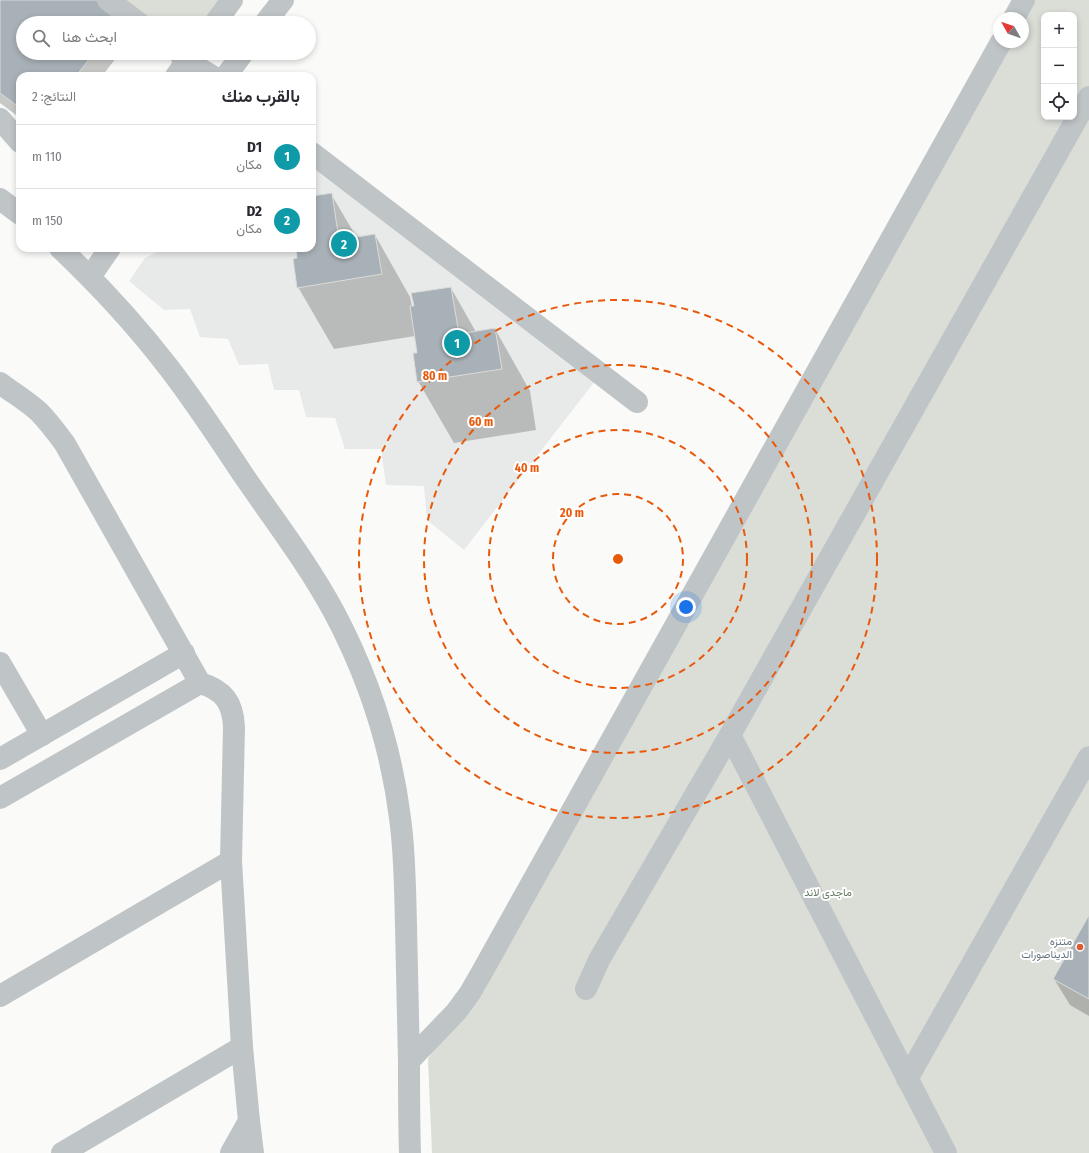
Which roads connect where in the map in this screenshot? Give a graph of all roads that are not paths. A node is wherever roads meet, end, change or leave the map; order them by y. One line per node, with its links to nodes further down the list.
1 (108, 0): 6 (street)
2 (232, 0): 7 (street)
3 (283, 0): 8 (street)
4 (1024, 0): 5 (street)
5 (1017, 12)
6 (130, 16)
7 (220, 16)
8 (270, 16)
9 (998, 48): 37 (street)
10 (184, 60): 12 (street)
11 (238, 60): 13 (street)
12 (205, 72)
13 (229, 72)
14 (1089, 97): 29 (street)
15 (0, 119): 16 (street)
16 (16, 137)
17 (316, 155): 24 (street)
18 (0, 199): 19 (street)
19 (16, 211)
20 (64, 252): 22 (street)
21 (107, 252): 22 (street)
22 (90, 277): 37 (street)
23 (2, 387): 25 (street)
24 (637, 402)
25 (184, 654): 27 (street); 28 (street)
26 (0, 663): 28 (street)
27 (200, 683): 32 (street); 33 (street)
28 (42, 735): 30 (street)
29 (730, 735): 34 (street); 38 (street)
30 (3, 749)
31 (1089, 757): 38 (street)
32 (0, 798)
33 (231, 861): 35 (street); 36 (street)
34 (586, 988)
35 (0, 996)
36 (242, 1047): 39 (street); 40 (street)
37 (409, 1061): 43 (street)
38 (907, 1079): 44 (street)
39 (249, 1121): 41 (street); 42 (street)
40 (62, 1153)
41 (232, 1153)
42 (253, 1153)
43 (410, 1153)
44 (946, 1153)

